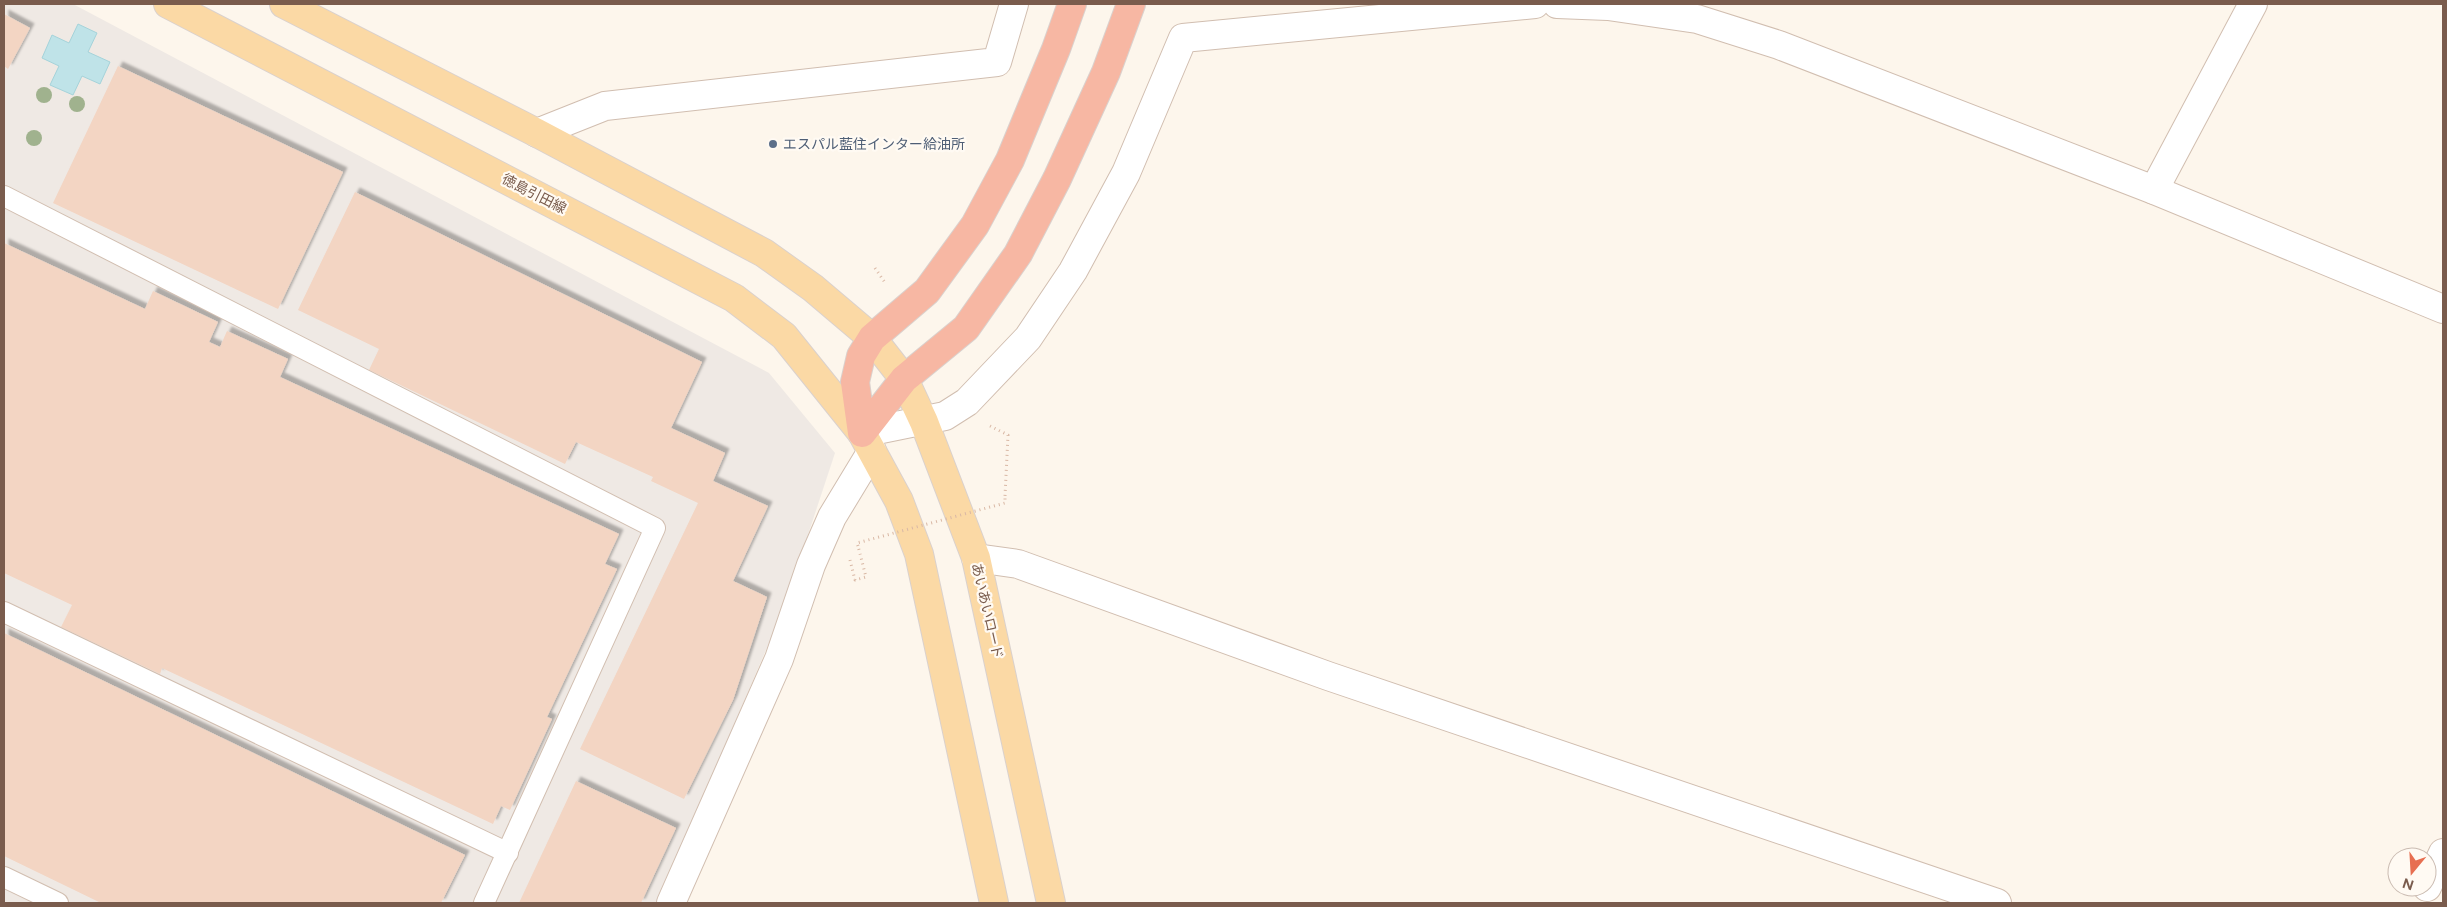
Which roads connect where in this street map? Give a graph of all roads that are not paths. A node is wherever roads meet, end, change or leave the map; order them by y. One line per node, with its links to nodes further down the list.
1 (168, 4): 16 (main road, 徳島引田線)
2 (284, 4): 9 (main road)
3 (1014, 4): 9 (street)
4 (1072, 4): 13 (highway)
5 (1131, 4): 14 (highway)
6 (1536, 4): 15 (street)
7 (1557, 4): 10 (street)
8 (2253, 4): 10 (street)
9 (537, 133): 13 (main road)
10 (2154, 190): 12 (street)
11 (4, 196): 19 (lane)
12 (2443, 309)
13 (872, 338): 14 (main road, あいあいロード); 16 (highway)
14 (904, 379): 15 (main road, あいあいロード); 16 (highway)
15 (924, 422): 16 (street); 17 (main road, あいあいロード)
16 (867, 442): 26 (street); 27 (main road)
17 (976, 558): 23 (street); 28 (main road, あいあいロード)
18 (4, 612): 19 (lane)
19 (508, 853): 25 (lane)
20 (2443, 853): 21 (street)
21 (2437, 866)
22 (4, 877): 24 (lane)
23 (1944, 894): 29 (street)
24 (58, 903)
25 (484, 903)
26 (671, 903)
27 (994, 903)
28 (1051, 903)
29 (1997, 903)

